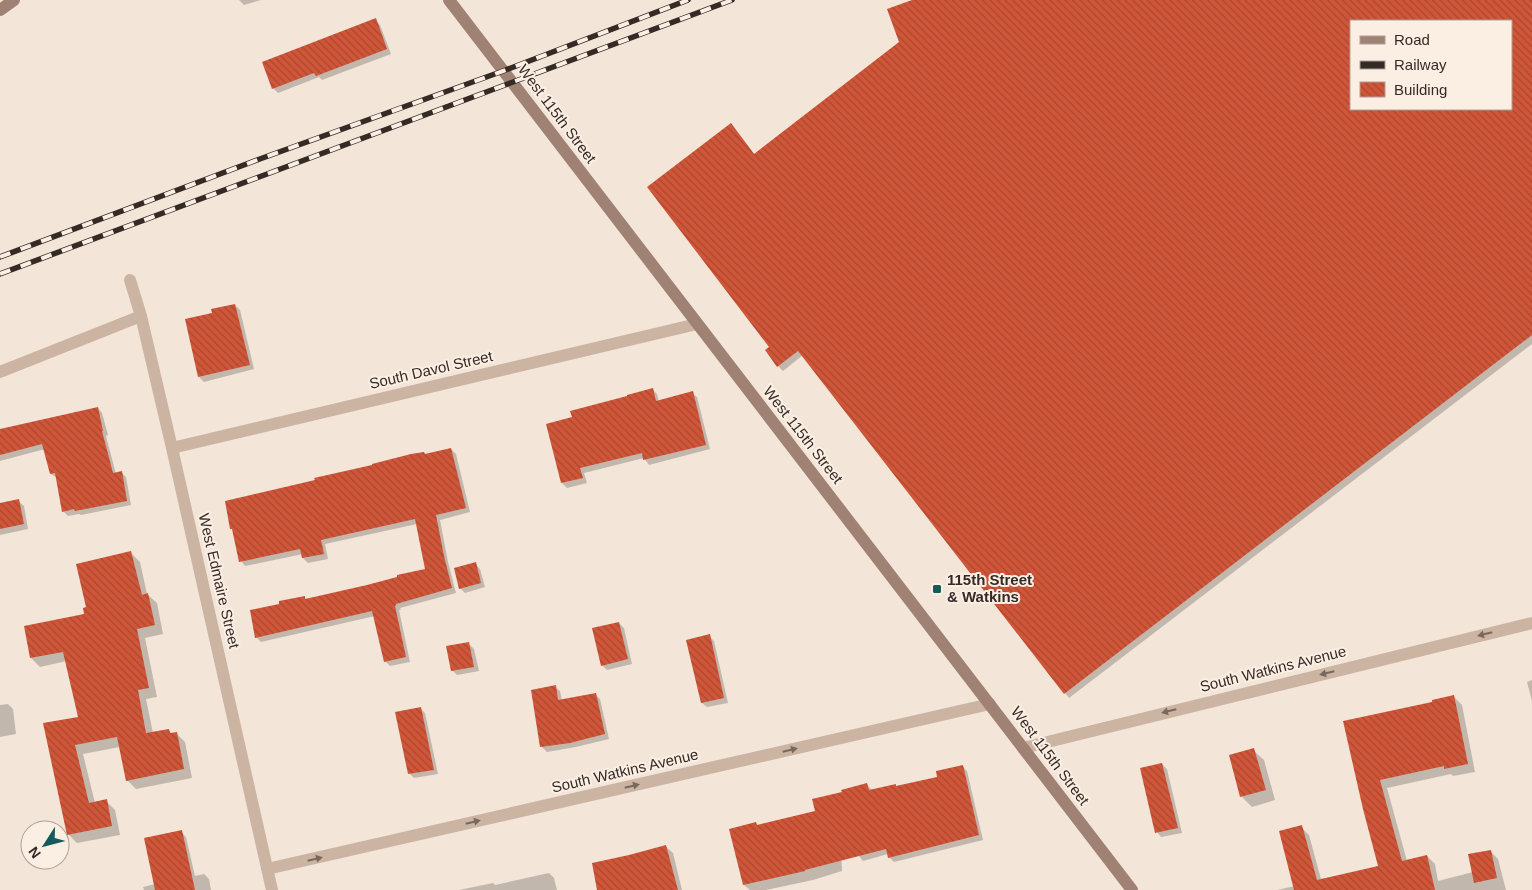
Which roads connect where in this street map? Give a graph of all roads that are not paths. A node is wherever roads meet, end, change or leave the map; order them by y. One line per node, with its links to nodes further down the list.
1 (14, 0): 3 (street)
2 (449, 0): 6 (street, West 115th Street)
3 (0, 10)
4 (130, 280): 5 (street, West Edmaire Street)
5 (141, 316): 7 (street); 8 (street, West Edmaire Street)
6 (697, 324): 8 (street, South Davol Street); 10 (street, West 115th Street)
7 (0, 372)
8 (172, 448): 12 (street, West Edmaire Street)
9 (1532, 623): 11 (street, South Watkins Avenue, one-way to 11)
10 (990, 704): 11 (street, West 115th Street); 12 (street, South Watkins Avenue, one-way to 10)
11 (1023, 748): 14 (street, West 115th Street)
12 (267, 870): 13 (street, West Edmaire Street)
13 (272, 890)
14 (1132, 890)

